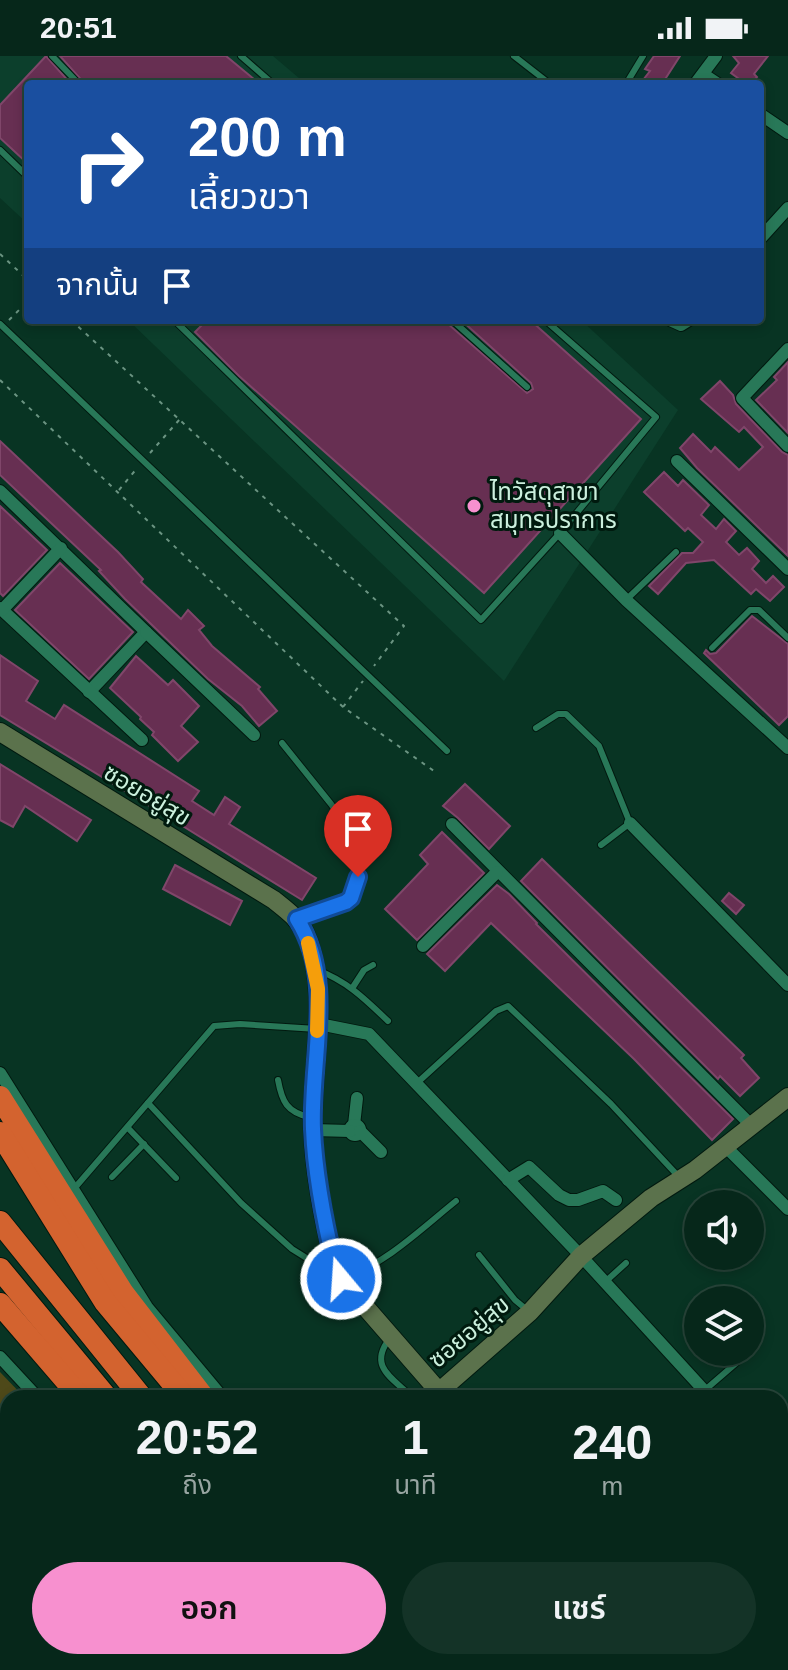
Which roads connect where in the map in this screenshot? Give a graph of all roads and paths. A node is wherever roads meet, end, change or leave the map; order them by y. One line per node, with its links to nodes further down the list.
1 (52, 56): 7 (lane)
2 (241, 56): 8 (lane)
3 (514, 56): 9 (lane)
4 (643, 56): 10 (lane)
5 (716, 56): 6 (street)
6 (699, 79)
7 (75, 80)
8 (268, 80)
9 (545, 80)
10 (628, 80)
11 (764, 117): 12 (street)
12 (788, 133)
13 (0, 150): 14 (lane)
14 (24, 173)
15 (788, 208): 16 (street)
16 (764, 232)
17 (0, 254): 18 (path)
18 (24, 276)
19 (24, 305): 20 (path)
20 (9, 320)
21 (0, 324): 49 (lane)
22 (75, 324): 42 (path)
23 (178, 324): 32 (lane)
24 (456, 324): 28 (lane)
25 (550, 324): 32 (lane)
26 (788, 349): 29 (street)
27 (0, 380): 42 (path)
28 (527, 387)
29 (788, 446)
30 (677, 461): 35 (street)
31 (0, 491): 33 (street)
32 (560, 533): 36 (street)
33 (61, 548): 37 (street); 38 (street)
34 (676, 552): 36 (lane)
35 (788, 569)
36 (626, 600): 48 (street)
37 (1, 609): 41 (street)
38 (146, 632): 41 (street); 45 (street)
39 (788, 638): 40 (lane)
40 (712, 648)
41 (89, 692): 46 (street)
42 (343, 707): 50 (path)
43 (536, 728): 51 (lane)
44 (0, 732): 55 (street, ซอยอยู่สุข)
45 (254, 735)
46 (142, 740)
47 (282, 743): 55 (lane)
48 (788, 748)
49 (447, 751)
50 (434, 771)
51 (630, 823): 53 (lane); 59 (street)
52 (452, 824): 54 (street)
53 (601, 845)
54 (497, 872): 56 (street); 71 (street)
55 (297, 919): 58 (street, ซอยอยู่สุข)
56 (423, 946)
57 (373, 965): 60 (lane)
58 (315, 970): 60 (lane); 62 (street, ซอยอยู่สุข)
59 (788, 985)
60 (353, 987): 61 (lane)
61 (388, 1021)
62 (318, 1026): 65 (street); 68 (lane); 70 (street, ซอยอยู่สุข)
63 (0, 1073): 82 (street)
64 (278, 1080): 70 (lane)
65 (417, 1083): 80 (street); 81 (lane)
66 (0, 1097): 106 (highway)
67 (357, 1098): 73 (street)
68 (148, 1103): 72 (lane); 89 (lane)
69 (785, 1103): 71 (street, ซอยอยู่สุข)
70 (313, 1124): 73 (street); 89 (street, ซอยอยู่สุข)
71 (751, 1125): 76 (street, ซอยอยู่สุข)
72 (128, 1128): 75 (lane); 82 (lane)
73 (355, 1129): 77 (street)
74 (0, 1133): 105 (highway)
75 (144, 1144): 78 (lane); 79 (lane)
76 (724, 1145): 81 (street, ซอยอยู่สุข); 85 (street)
77 (381, 1152)
78 (112, 1177)
79 (176, 1178)
80 (508, 1180): 83 (street); 88 (street)
81 (681, 1180): 88 (street, ซอยอยู่สุข)
82 (73, 1190): 107 (street)
83 (616, 1200)
84 (456, 1201): 92 (lane)
85 (788, 1209)
86 (0, 1222): 104 (highway)
87 (479, 1255): 95 (lane)
88 (581, 1256): 93 (street); 95 (street, ซอยอยู่สุข)
89 (333, 1259): 92 (street, ซอยอยู่สุข)
90 (626, 1263): 93 (lane)
91 (0, 1269): 103 (highway)
92 (341, 1279): 97 (street, ซอยอยู่สุข)
93 (605, 1282): 111 (street)
94 (0, 1304): 98 (highway)
95 (530, 1312): 110 (street, ซอยอยู่สุข)
96 (0, 1319): 98 (highway)
97 (391, 1336): 108 (lane); 109 (street, ซอยอยู่สุข)
98 (35, 1346): 102 (highway)
99 (0, 1357): 101 (street)
100 (734, 1366): 112 (lane)
101 (31, 1390)
102 (74, 1390)
103 (100, 1390)
104 (136, 1390)
105 (178, 1390)
106 (208, 1390)
107 (209, 1390)
108 (405, 1390)
109 (440, 1390)
110 (444, 1390)
111 (703, 1390)
112 (711, 1390)

